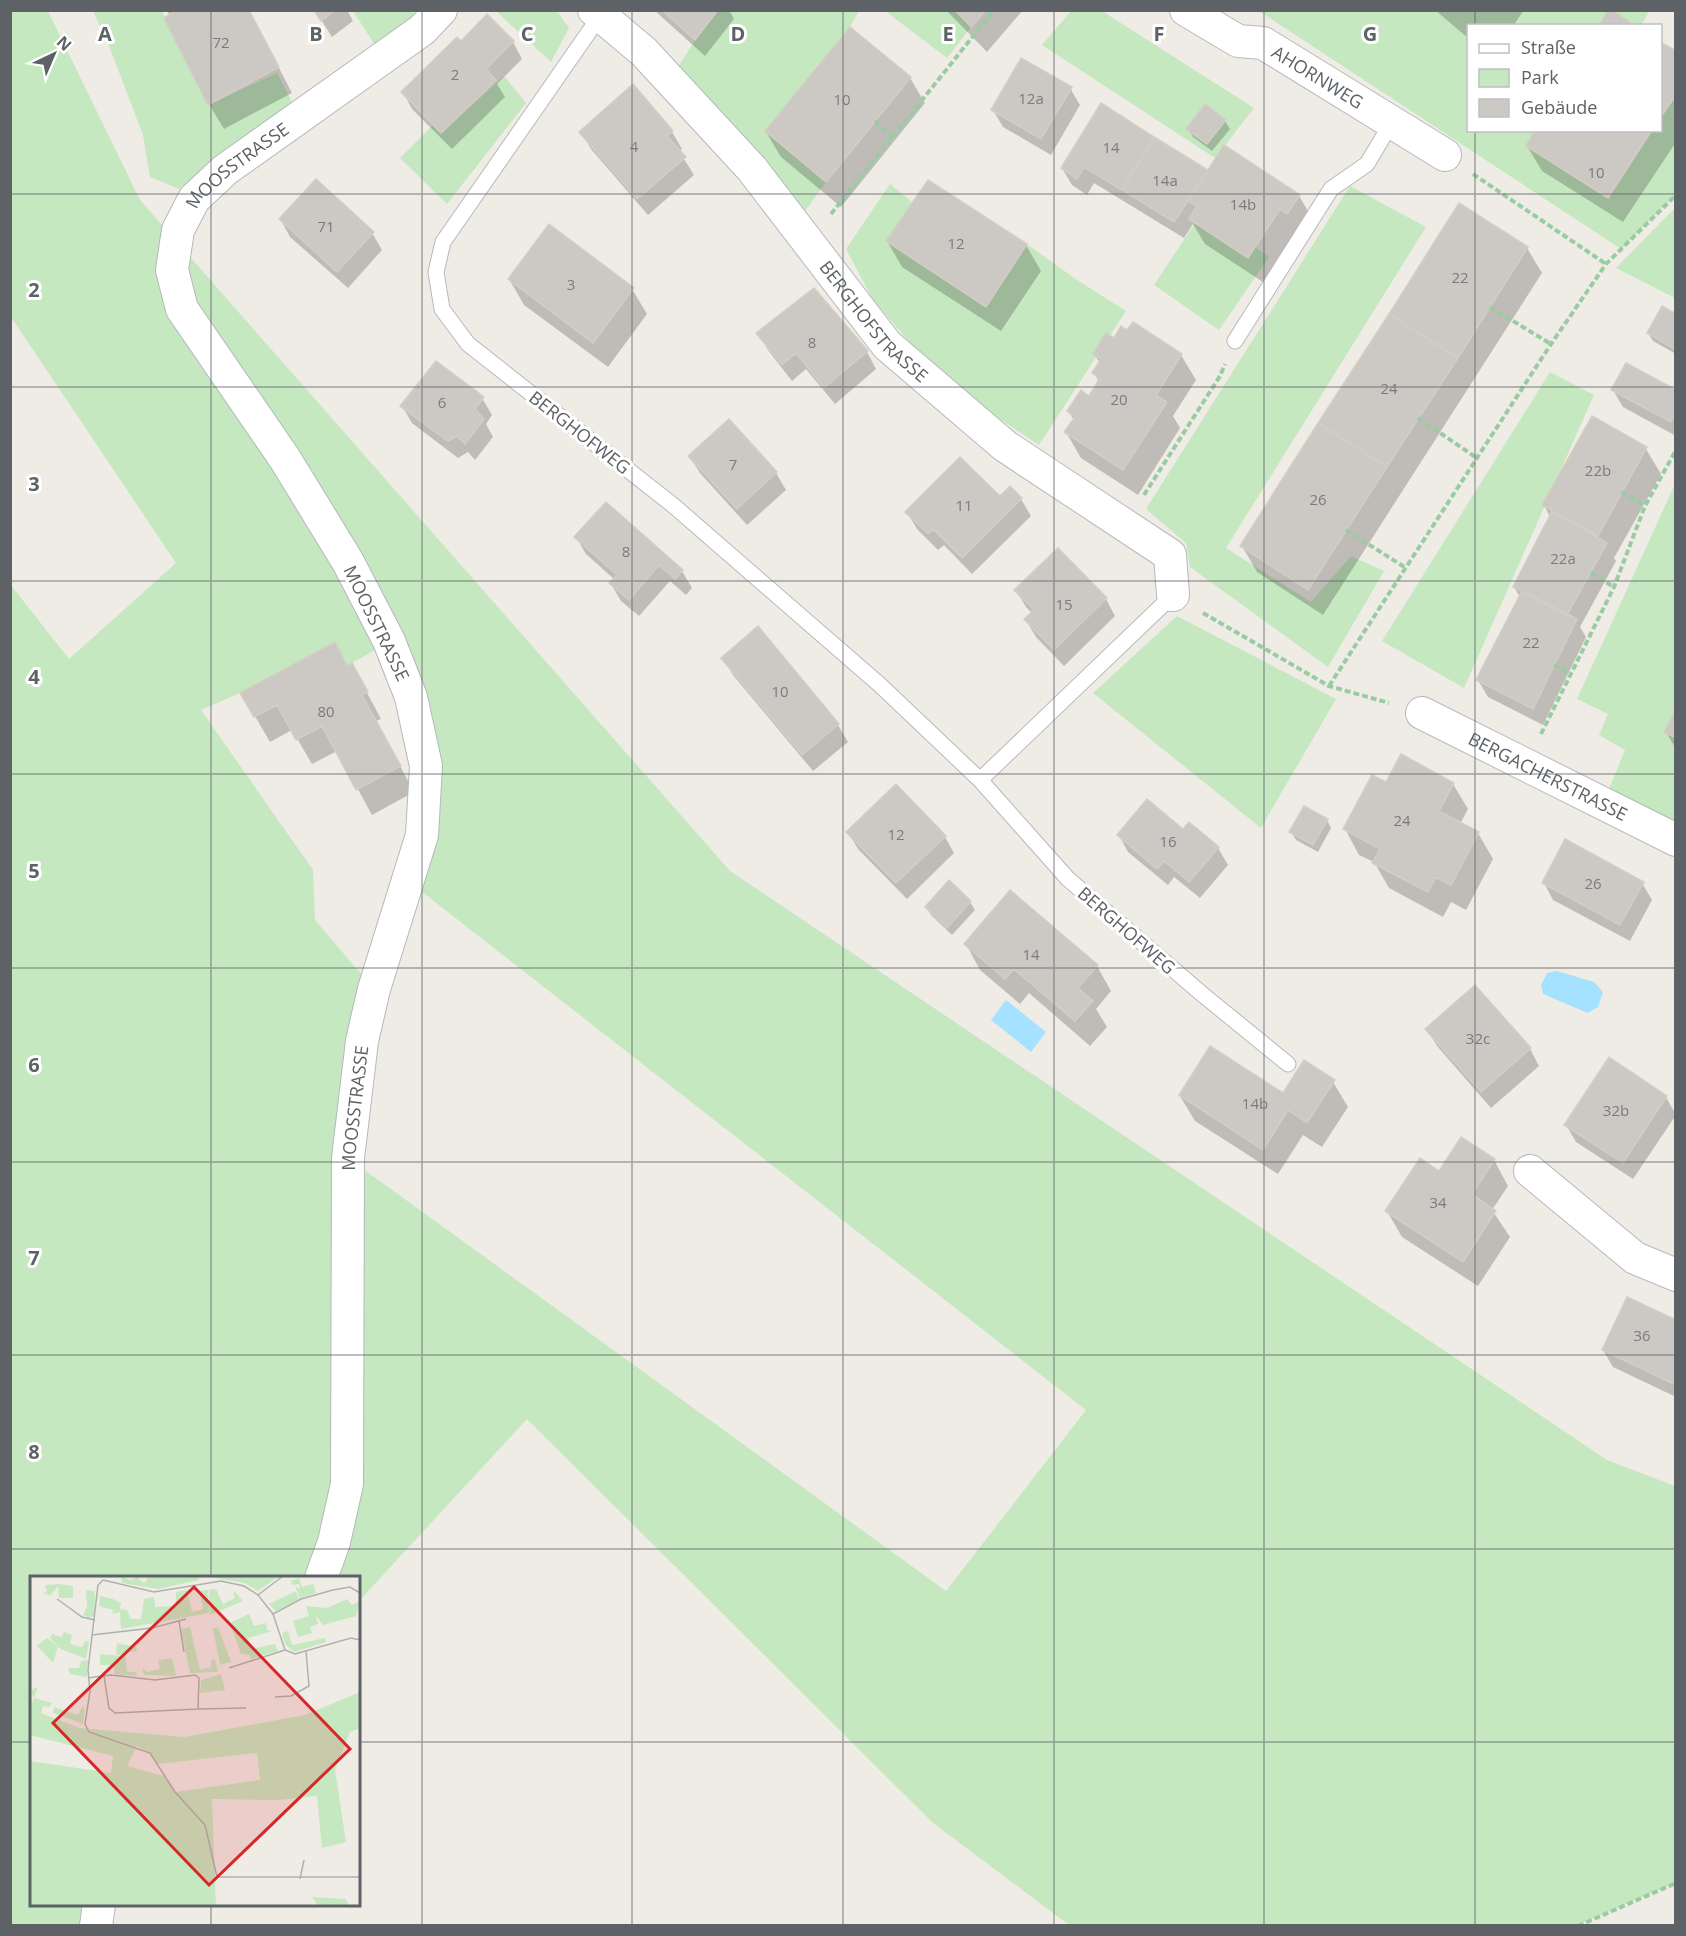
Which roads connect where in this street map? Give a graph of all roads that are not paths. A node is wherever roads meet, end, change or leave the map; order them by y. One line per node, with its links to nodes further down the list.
1 (441, 10): 14 (street, MOOSSTRASSE)
2 (1186, 10): 4 (street, AHORNWEG)
3 (597, 13): 7 (street, BERGHOFSTRASSE); 9 (lane, BERGHOFWEG)
4 (1392, 122): 5 (street, AHORNWEG); 6 (lane)
5 (1445, 155)
6 (1235, 341)
7 (1173, 595): 9 (lane)
8 (1422, 713): 10 (street, BERGACHERSTRASSE)
9 (980, 780): 11 (lane, BERGHOFWEG)
10 (1676, 840)
11 (1288, 1064)
12 (1530, 1170): 13 (street)
13 (1676, 1275)
14 (322, 1576)
15 (99, 1906): 16 (street)
16 (96, 1926)

